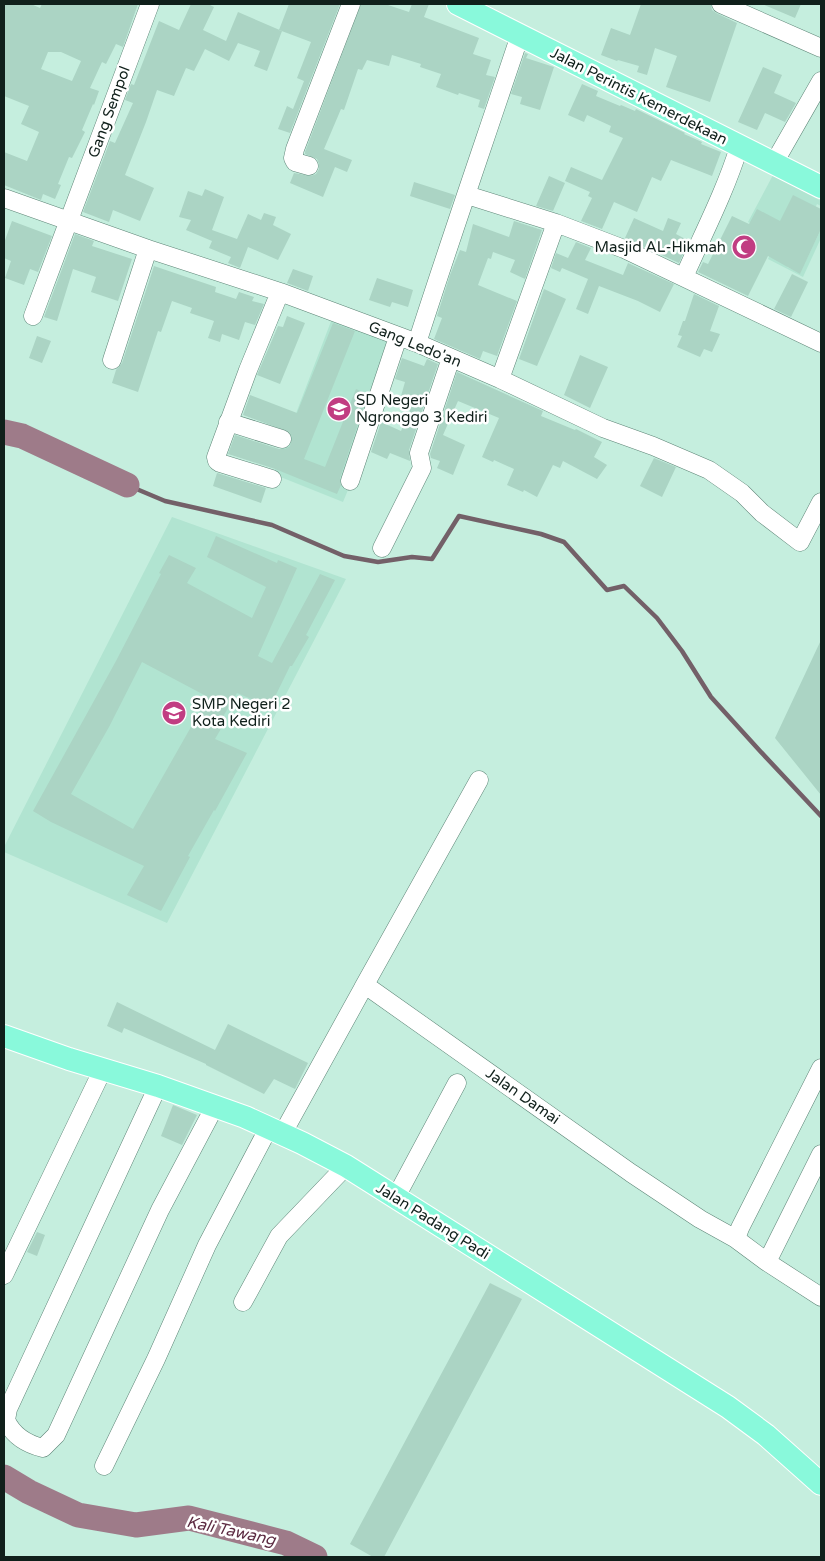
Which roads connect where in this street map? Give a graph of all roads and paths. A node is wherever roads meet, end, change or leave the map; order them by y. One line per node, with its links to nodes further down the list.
1 (150, 4): 14 (street, Gang Sempol)
2 (351, 4): 10 (street)
3 (458, 4): 5 (main road, Jalan Perintis Kemerdekaan)
4 (721, 4): 6 (street)
5 (520, 35): 8 (main road, Jalan Perintis Kemerdekaan); 12 (street)
6 (821, 48)
7 (821, 81): 9 (street)
8 (739, 147): 9 (main road, Jalan Perintis Kemerdekaan); 17 (street)
9 (774, 163): 11 (main road, Jalan Perintis Kemerdekaan)
10 (309, 166)
11 (821, 187)
12 (467, 195): 15 (street); 21 (street)
13 (4, 198): 14 (street, Gang Ledo'an)
14 (69, 221): 16 (street, Gang Ledo'an); 19 (street, Gang Sempol)
15 (556, 223): 17 (street); 25 (street)
16 (148, 249): 18 (street, Gang Ledo'an); 24 (street)
17 (684, 277): 22 (street)
18 (280, 292): 20 (street, Gang Ledo'an); 26 (street)
19 (33, 316)
20 (398, 337): 21 (street, Gang Ledo'an); 29 (street)
21 (418, 343): 23 (street, Gang Ledo'an)
22 (821, 343)
23 (451, 358): 25 (street, Gang Ledo'an); 31 (street)
24 (112, 360)
25 (500, 379): 30 (street, Gang Ledo'an)
26 (228, 422): 27 (street); 28 (street)
27 (282, 440)
28 (272, 479)
29 (350, 481)
30 (821, 502)
31 (382, 548)
32 (478, 780): 33 (street)
33 (363, 988): 40 (street); 44 (street, Jalan Damai)
34 (4, 1036): 36 (main road, Jalan Padang Padi)
35 (821, 1068): 44 (street)
36 (103, 1070): 38 (main road, Jalan Padang Padi); 46 (street)
37 (457, 1083): 43 (street)
38 (158, 1086): 39 (main road, Jalan Padang Padi); 39 (street)
39 (215, 1106): 40 (main road, Jalan Padang Padi)
40 (276, 1130): 42 (main road, Jalan Padang Padi); 49 (street)
41 (821, 1154): 45 (street)
42 (346, 1166): 43 (main road, Jalan Padang Padi); 48 (street)
43 (396, 1197): 50 (main road, Jalan Padang Padi)
44 (736, 1239): 45 (street, Jalan Damai)
45 (767, 1262): 47 (street, Jalan Damai)
46 (4, 1275)
47 (821, 1297)
48 (243, 1302)
49 (104, 1466)
50 (821, 1484)

